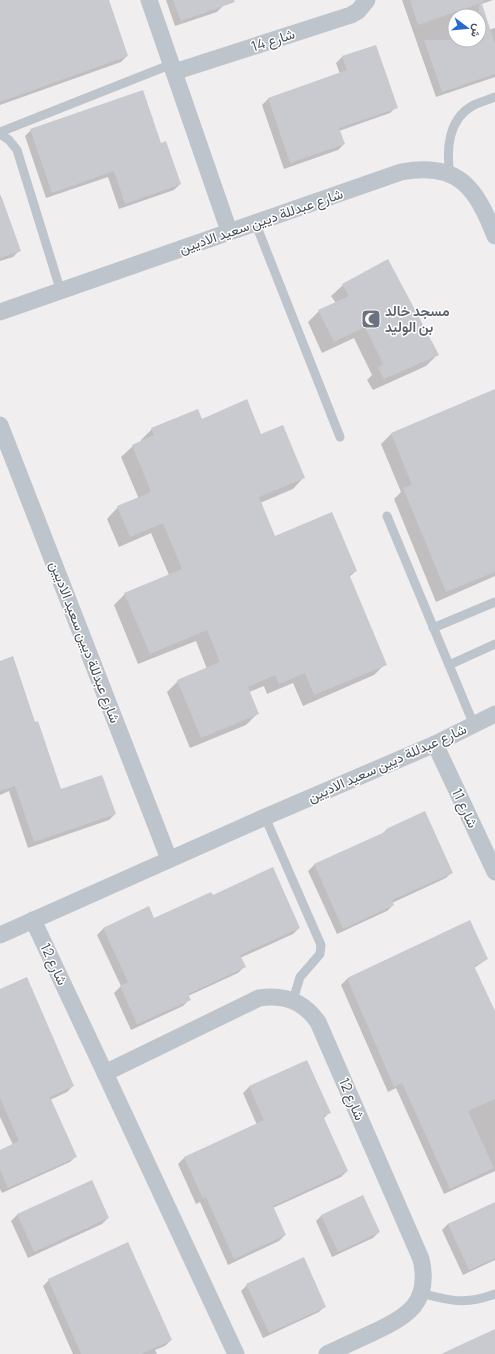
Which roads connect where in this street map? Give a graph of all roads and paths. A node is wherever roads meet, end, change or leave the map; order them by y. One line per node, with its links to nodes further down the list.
1 (149, 0): 3 (street)
2 (367, 0): 3 (street, شارع 14)
3 (173, 68): 5 (lane); 8 (street)
4 (495, 97): 6 (lane)
5 (0, 133): 10 (lane)
6 (450, 175): 7 (street, شارع عبدللة ديين سعيد الاديين); 9 (street, شارع عبدللة ديين سعيد الاديين)
7 (255, 222): 8 (street, شارع عبدللة ديين سعيد الاديين); 13 (lane)
8 (229, 231): 10 (street, شارع عبدللة ديين سعيد الاديين)
9 (495, 236)
10 (61, 292): 11 (street, شارع عبدللة ديين سعيد الاديين)
11 (0, 312)
12 (0, 425): 23 (street, شارع عبدللة ديين سعيد الاديين)
13 (340, 437)
14 (387, 516): 16 (lane)
15 (495, 602): 16 (lane)
16 (433, 628): 18 (lane)
17 (495, 644): 18 (lane)
18 (449, 665): 20 (lane)
19 (495, 714): 20 (street, شارع عبدللة ديين سعيد الاديين)
20 (474, 725): 21 (street, شارع عبدللة ديين سعيد الاديين)
21 (435, 744): 22 (street, شارع عبدللة ديين سعيد الاديين); 24 (street, شارع 11)
22 (265, 817): 23 (street, شارع عبدللة ديين سعيد الاديين); 27 (lane)
23 (169, 860): 25 (street, شارع عبدللة ديين سعيد الاديين)
24 (495, 872)
25 (33, 920): 26 (street, شارع عبدللة ديين سعيد الاديين); 28 (street, شارع 12)
26 (0, 936)
27 (293, 1000): 28 (street, شارع 12); 29 (street, شارع 12)
28 (105, 1073): 31 (street, شارع 12)
29 (421, 1293): 30 (lane); 32 (street, شارع 12)
30 (495, 1294)
31 (236, 1354)
32 (327, 1354)

